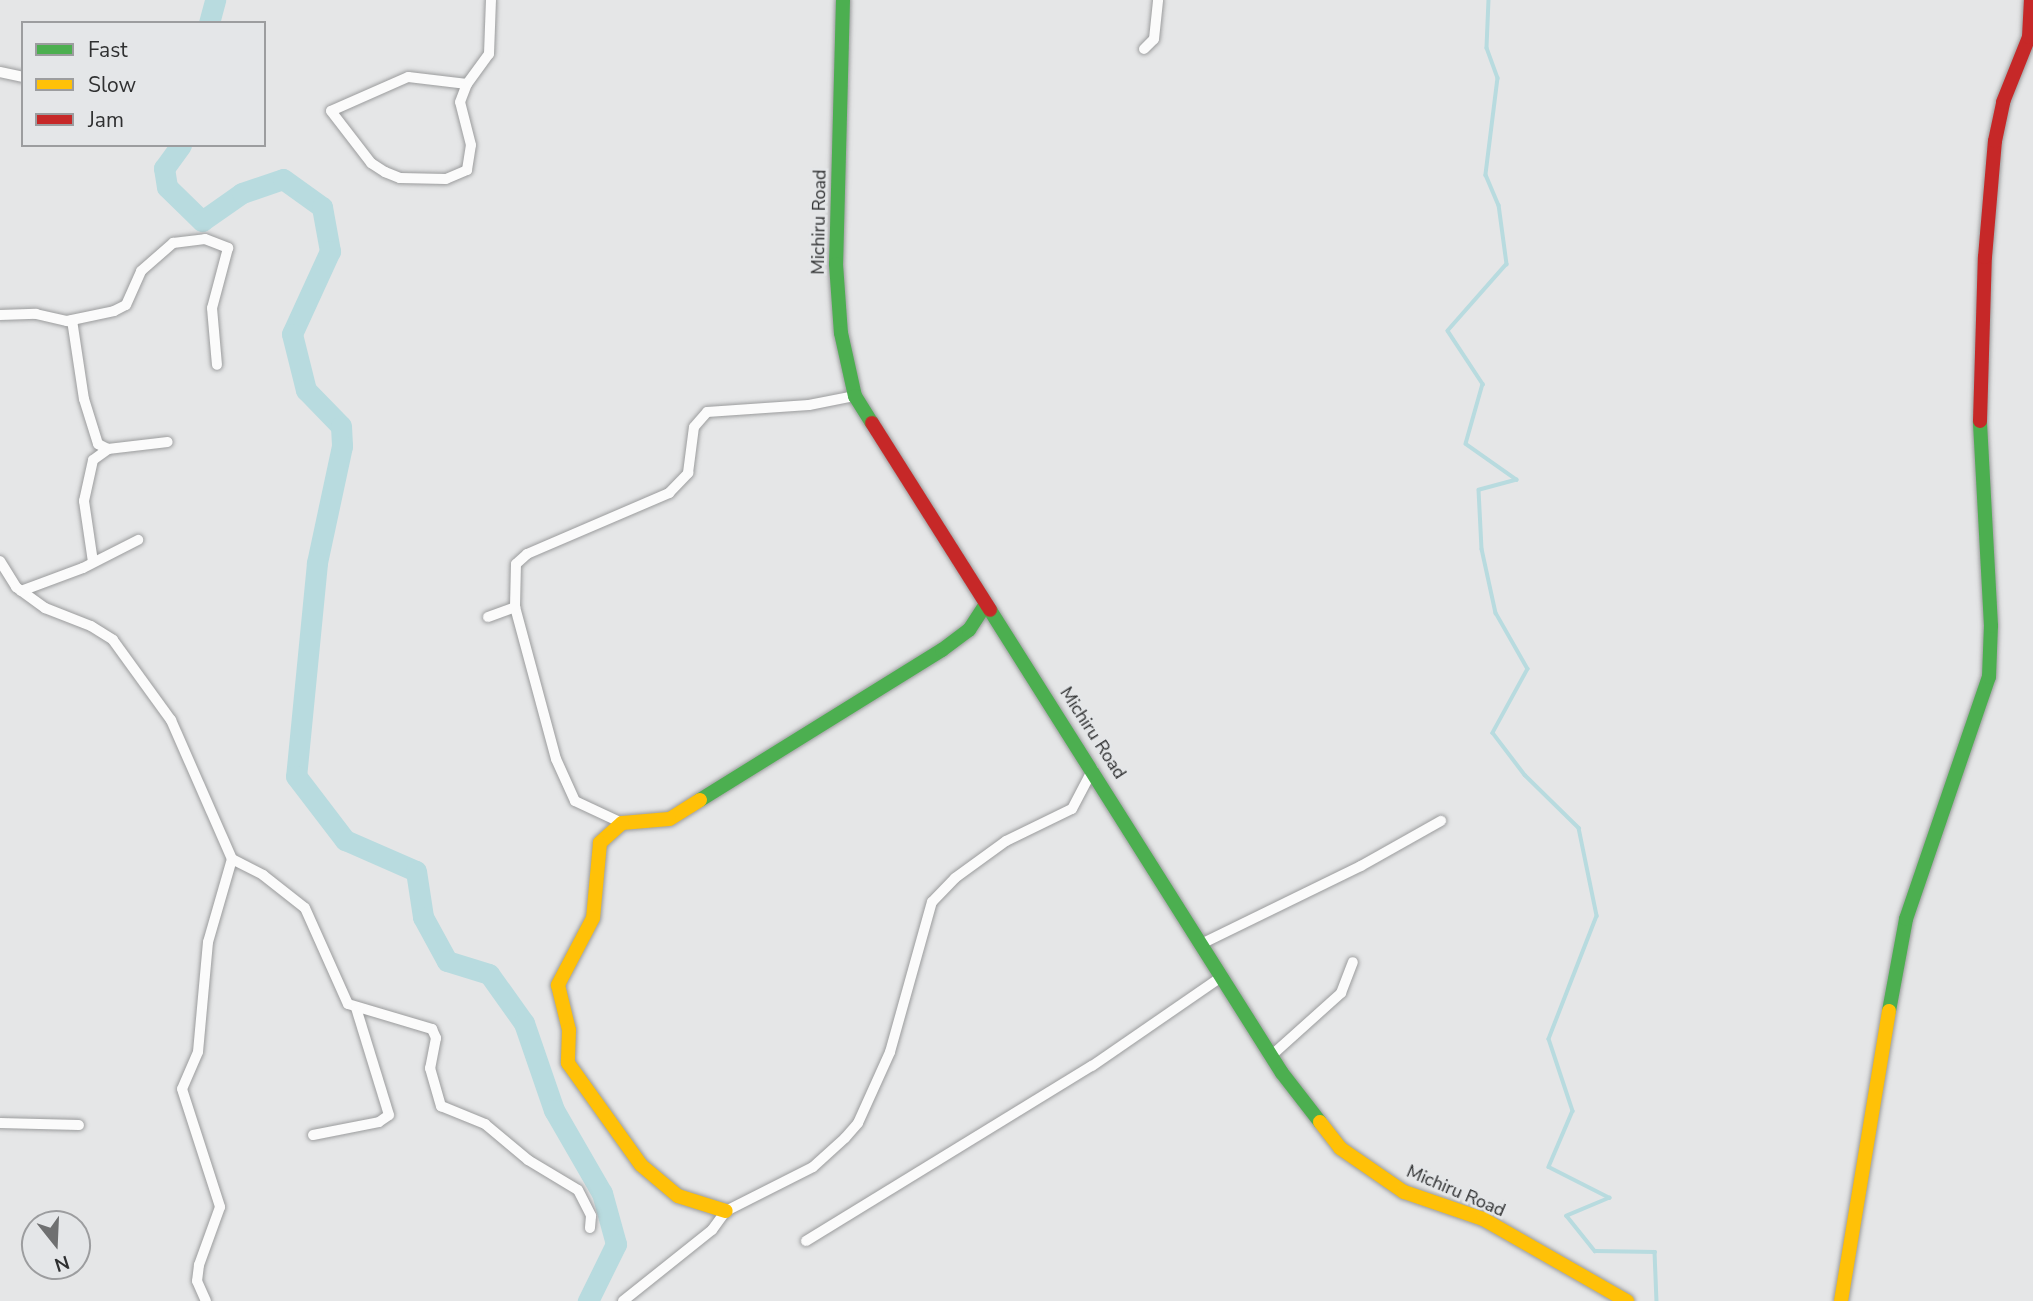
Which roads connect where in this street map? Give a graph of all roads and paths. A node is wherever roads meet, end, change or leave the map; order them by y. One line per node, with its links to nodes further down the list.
1 (491, 0): 8 (street)
2 (843, 0): 12 (street, Michiru Road)
3 (1158, 0): 5 (street)
4 (2031, 0): 40 (street)
5 (1144, 49)
6 (0, 72): 7 (street)
7 (21, 77)
8 (467, 84): 8 (street)
9 (0, 315): 10 (street)
10 (72, 320): 11 (street); 14 (street)
11 (217, 365)
12 (855, 396): 19 (street, Michiru Road); 20 (street)
13 (168, 442): 14 (street)
14 (108, 449): 17 (street)
15 (138, 540): 17 (street)
16 (0, 561): 18 (street)
17 (93, 562): 18 (street)
18 (21, 591): 25 (street)
19 (986, 604): 22 (street, Michiru Road); 24 (street)
20 (515, 607): 21 (street); 24 (street)
21 (488, 617)
22 (1093, 769): 26 (street, Michiru Road); 34 (street)
23 (1441, 821): 26 (street)
24 (622, 823): 34 (street)
25 (232, 859): 29 (street); 37 (street)
26 (1201, 944): 28 (street, Michiru Road)
27 (1353, 962): 30 (street)
28 (1221, 977): 30 (street, Michiru Road); 36 (street)
29 (356, 1008): 33 (street); 35 (street)
30 (1272, 1055): 39 (street, Michiru Road)
31 (0, 1123): 32 (street)
32 (79, 1125)
33 (313, 1135)
34 (726, 1211): 38 (street)
35 (590, 1228)
36 (806, 1241)
37 (206, 1301)
38 (624, 1301)
39 (1627, 1301)
40 (1841, 1301)

